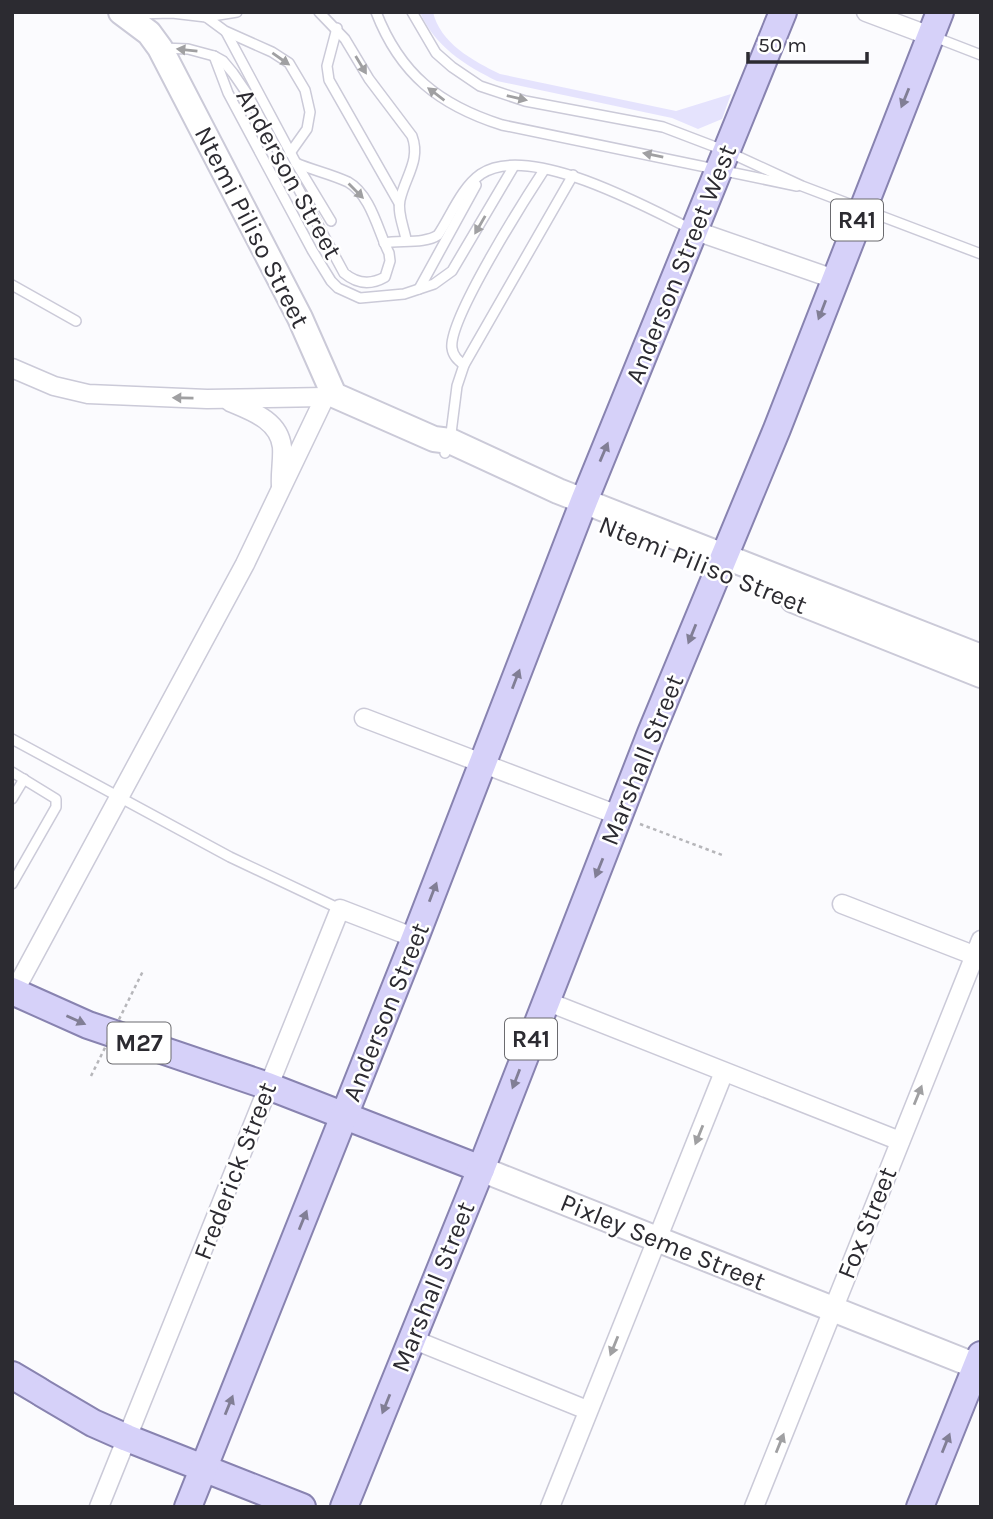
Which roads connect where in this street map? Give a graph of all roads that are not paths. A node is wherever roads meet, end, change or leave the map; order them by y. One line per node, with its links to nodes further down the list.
1 (237, 12): 8 (lane)
2 (319, 12): 10 (lane)
3 (376, 12): 16 (lane, one-way to 3)
4 (412, 12): 16 (lane, one-way to 16)
5 (783, 12): 16 (main road, Anderson Street West)
6 (866, 12): 9 (street)
7 (124, 14): 8 (lane, Anderson Street); 12 (street, Ntemi Piliso Street)
8 (206, 17): 11 (lane, Anderson Street)
9 (935, 24): 13 (lane); 24 (main road, Marshall Street / R41, one-way to 24)
10 (337, 29): 23 (lane); 23 (lane, one-way to 23)
11 (225, 31): 15 (lane, Anderson Street); 15 (lane, Anderson Street, one-way to 15)
12 (160, 48): 14 (lane, one-way to 12); 36 (street, Ntemi Piliso Street)
13 (981, 55)
14 (214, 56): 28 (lane, Anderson Street); 32 (lane)
15 (290, 153): 17 (lane, Anderson Street)
16 (723, 160): 22 (lane); 22 (lane); 26 (main road, Anderson Street West)
17 (296, 163): 25 (lane, Anderson Street); 28 (lane, Anderson Street, one-way to 28)
18 (514, 166): 19 (lane); 20 (lane); 32 (lane, one-way to 32)
19 (544, 170): 21 (lane); 34 (lane)
20 (482, 174): 27 (lane); 32 (lane)
21 (573, 175): 26 (lane); 34 (lane)
22 (802, 186): 24 (lane)
23 (399, 203): 27 (lane)
24 (862, 208): 29 (lane); 30 (main road, Marshall Street / R41)
25 (331, 221)
26 (696, 231): 30 (street); 40 (main road, Anderson Street West, one-way to 26)
27 (406, 239): 28 (lane)
28 (384, 243)
29 (981, 254)
30 (834, 279): 41 (main road, Marshall Street / R41, one-way to 41)
31 (12, 285): 33 (lane)
32 (419, 289)
33 (76, 321)
34 (464, 365): 38 (lane)
35 (12, 368): 37 (street, one-way to 35)
36 (329, 396): 37 (street); 38 (street, Ntemi Piliso Street); 39 (street)
37 (222, 399): 39 (street)
38 (443, 444): 40 (street, Ntemi Piliso Street)
39 (281, 493): 49 (street)
40 (581, 509): 41 (street, Ntemi Piliso Street); 46 (main road, Anderson Street, one-way to 40)
41 (721, 564): 42 (street, Ntemi Piliso Street); 43 (street, Ntemi Piliso Street); 51 (main road, Marshall Street / R41, one-way to 51)
42 (981, 657)
43 (981, 675)
44 (364, 718): 46 (street)
45 (12, 740): 49 (lane)
46 (484, 763): 51 (street); 55 (main road, Anderson Street, one-way to 46)
47 (12, 772): 48 (lane)
48 (24, 779): 50 (lane); 52 (lane)
49 (119, 798): 54 (lane); 57 (street)
50 (12, 799)
51 (620, 816): 58 (main road, Marshall Street / R41, one-way to 58)
52 (12, 884)
53 (842, 904): 56 (street)
54 (340, 909): 55 (street); 60 (street, Frederick Street)
55 (415, 938): 61 (main road, Anderson Street)
56 (979, 952): 62 (street, Fox Street, one-way to 56)
57 (13, 992): 60 (main road, M27, one-way to 60)
58 (546, 1001): 59 (street); 63 (main road, Marshall Street / R41, one-way to 63)
59 (724, 1072): 62 (street); 64 (street, one-way to 64)
60 (268, 1086): 61 (main road, M27); 70 (street, Frederick Street)
61 (345, 1115): 63 (main road, Pixley Seme Street / M27); 71 (main road, Anderson Street, one-way to 61)
62 (900, 1141): 65 (street, Fox Street)
63 (481, 1169): 64 (street, Pixley Seme Street / M27); 66 (main road, Marshall Street / R41)
64 (657, 1240): 65 (street, Pixley Seme Street / M27); 69 (street, one-way to 69)
65 (833, 1310): 67 (street, Pixley Seme Street / M27); 77 (street, Fox Street, one-way to 65)
66 (412, 1339): 69 (street); 75 (main road, Marshall Street / R41, one-way to 75)
67 (979, 1363): 78 (main road, one-way to 67)
68 (12, 1375): 70 (main road)
69 (587, 1410): 76 (street)
70 (128, 1438): 71 (main road); 72 (street, Frederick Street)
71 (203, 1468): 73 (main road, Anderson Street); 74 (main road)
72 (99, 1507)
73 (188, 1507)
74 (302, 1507)
75 (344, 1507)
76 (550, 1507)
77 (754, 1507)
78 (920, 1507)

